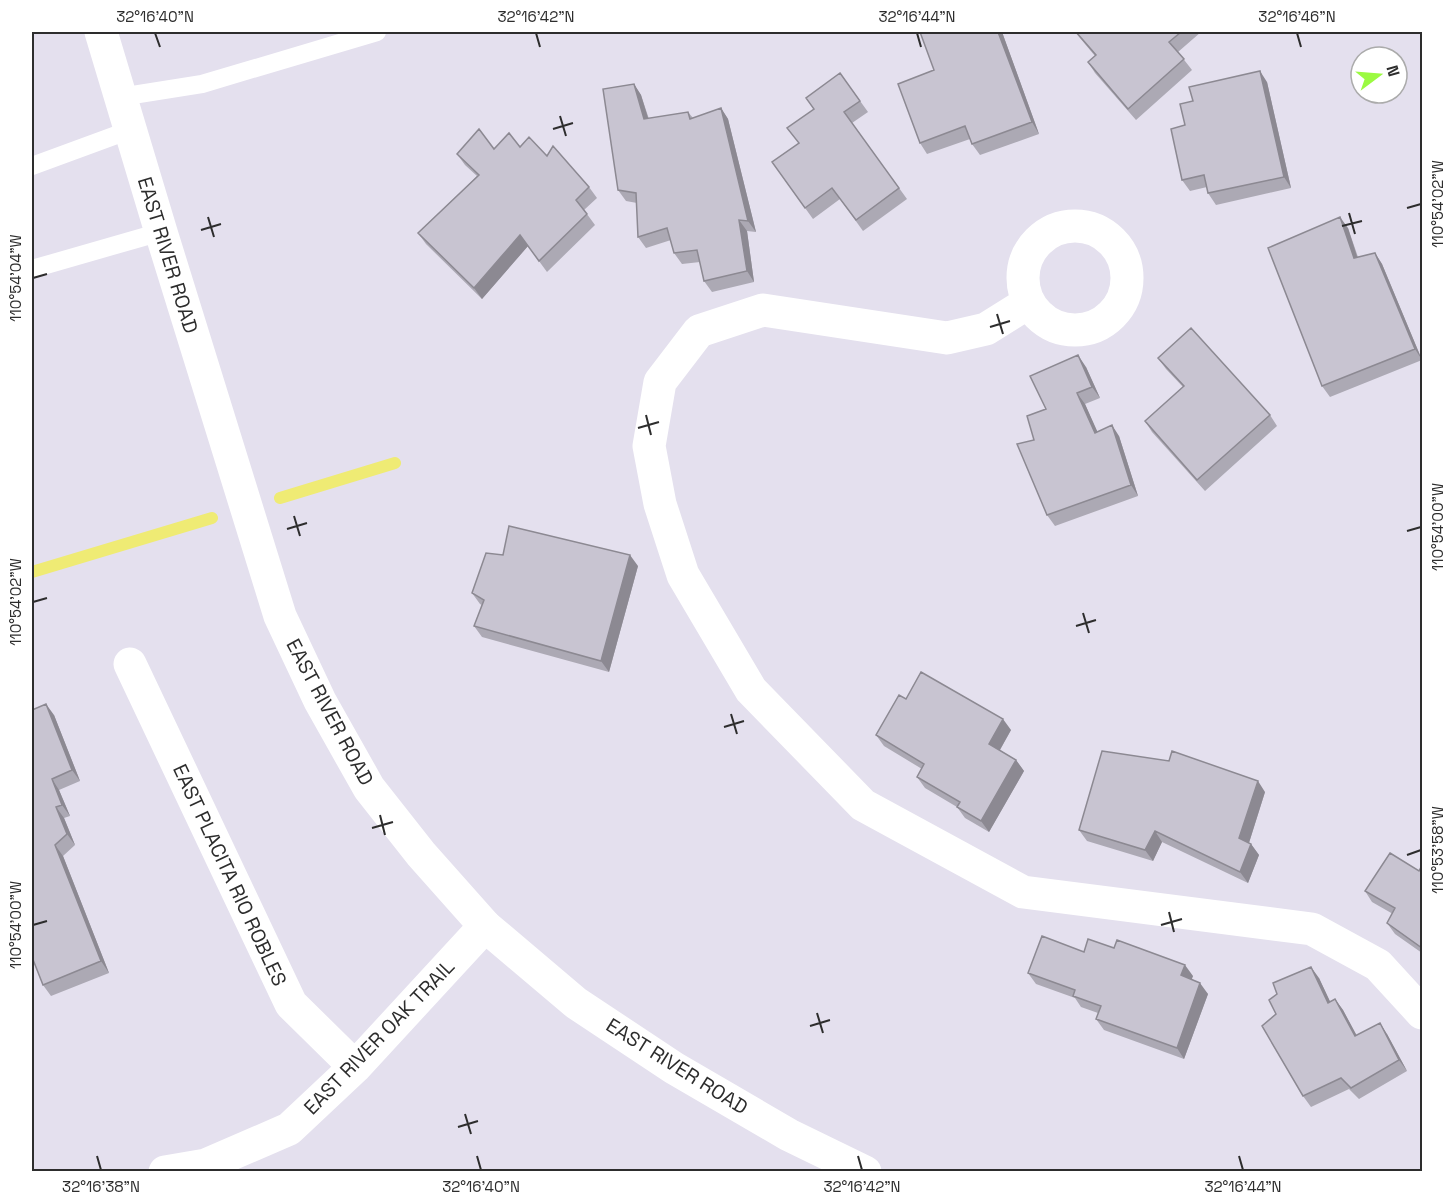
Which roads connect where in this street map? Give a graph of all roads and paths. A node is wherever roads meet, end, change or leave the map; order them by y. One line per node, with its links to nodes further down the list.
1 (101, 32): 3 (street, EAST RIVER ROAD)
2 (377, 32): 3 (lane)
3 (120, 97): 4 (street, EAST RIVER ROAD)
4 (130, 130): 5 (lane); 6 (street, EAST RIVER ROAD)
5 (32, 166)
6 (160, 232): 7 (lane); 10 (street, EAST RIVER ROAD)
7 (32, 269)
8 (1029, 302): 11 (street)
9 (130, 664): 12 (street, EAST PLACITA RIO ROBLES)
10 (485, 926): 12 (street, EAST RIVER OAK TRAIL); 14 (street, EAST RIVER ROAD)
11 (1422, 1013)
12 (355, 1067): 13 (street, EAST RIVER OAK TRAIL)
13 (165, 1172)
14 (865, 1172)

